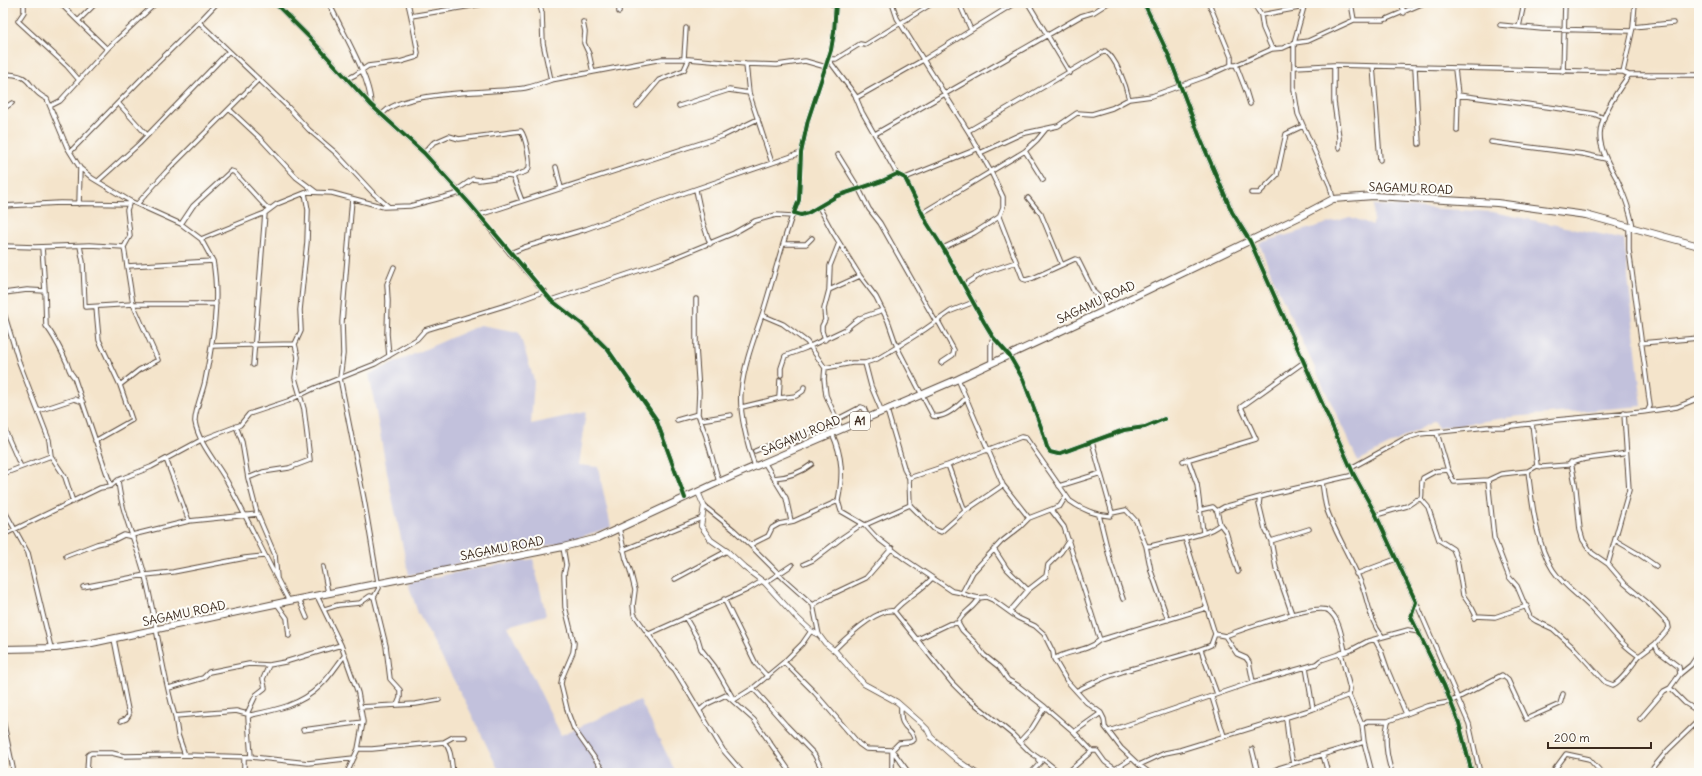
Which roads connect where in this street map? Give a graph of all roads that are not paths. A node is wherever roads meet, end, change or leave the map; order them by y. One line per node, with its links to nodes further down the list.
1 (24, 3): 76 (street)
2 (60, 3): 37 (street)
3 (96, 3): 37 (street)
4 (156, 3): 50 (street)
5 (217, 3): 38 (street)
6 (275, 3): 75 (street)
7 (328, 3): 66 (street)
8 (408, 3): 35 (street)
9 (452, 3): 31 (street)
10 (489, 3): 31 (street)
11 (539, 3): 77 (street)
12 (620, 3): 32 (street)
13 (830, 3): 29 (street)
14 (892, 3): 40 (street)
15 (933, 3): 40 (street)
16 (960, 3): 47 (street)
17 (1014, 3): 47 (street)
18 (1028, 3): 48 (street)
19 (1108, 3): 48 (street)
20 (1144, 3): 78 (street)
21 (1209, 3): 58 (street)
22 (1254, 3): 34 (street)
23 (1351, 3): 36 (street)
24 (1401, 3): 33 (street)
25 (1424, 3): 33 (street)
26 (1524, 3): 43 (street)
27 (1565, 3): 45 (street)
28 (1635, 3): 46 (street)
29 (836, 5): 55 (street)
30 (1304, 5): 34 (street); 49 (street)
31 (453, 10): 35 (street)
32 (619, 12)
33 (1404, 13): 36 (street)
34 (1261, 15): 51 (street)
35 (411, 16): 66 (street)
36 (1354, 20): 49 (street)
37 (78, 21): 50 (street)
38 (199, 22): 52 (street); 85 (street)
39 (583, 22): 67 (street)
40 (900, 23): 55 (street); 56 (street)
41 (1672, 23): 46 (street)
42 (1500, 25): 43 (street)
43 (1519, 27): 45 (street)
44 (686, 28): 53 (street)
45 (1564, 28): 46 (street); 68 (street)
46 (1632, 29): 69 (street)
47 (971, 30): 56 (street)
48 (1048, 36): 70 (street); 80 (street)
49 (1294, 43): 51 (street); 61 (street)
50 (107, 49): 76 (street)
51 (1272, 49): 59 (street)
52 (229, 51): 74 (street); 101 (street)
53 (684, 58): 54 (street); 67 (street)
54 (689, 59): 57 (street); 89 (street)
55 (828, 59): 63 (street); 82 (street)
56 (923, 60): 80 (street); 82 (street)
57 (746, 64): 63 (street); 79 (street)
58 (1231, 65): 59 (street); 78 (street)
59 (1236, 65): 86 (street)
60 (1334, 65): 61 (street); 62 (street); 104 (street)
61 (1295, 66): 96 (street)
62 (1373, 66): 64 (street); 113 (street)
63 (826, 67): 109 (street)
64 (1415, 68): 65 (street); 103 (street)
65 (1455, 69): 68 (street); 81 (street)
66 (362, 70): 75 (street); 88 (street)
67 (593, 72): 77 (street)
68 (1563, 72): 69 (street)
69 (1623, 72): 72 (street)
70 (1070, 73): 83 (street); 99 (street)
71 (3, 74): 87 (street)
72 (1629, 75): 73 (street); 94 (street)
73 (1699, 75)
74 (259, 79): 92 (street); 138 (street)
75 (347, 79): 88 (street)
76 (79, 80): 87 (street)
77 (551, 80): 93 (street)
78 (1181, 86): 83 (street); 150 (street)
79 (749, 93): 90 (street); 95 (street)
80 (945, 95): 99 (street); 100 (street)
81 (1458, 95): 94 (street); 98 (street)
82 (856, 98): 100 (street)
83 (1129, 99): 97 (street)
84 (12, 103): 91 (street)
85 (118, 103): 101 (street); 107 (street)
86 (1250, 104)
87 (50, 106): 107 (street)
88 (371, 106): 93 (street)
89 (637, 106)
90 (679, 106)
91 (3, 109)
92 (229, 109): 126 (street); 135 (street)
93 (382, 115): 108 (street)
94 (1604, 118): 112 (street)
95 (758, 119): 114 (street); 123 (street)
96 (1303, 126): 129 (street); 132 (street)
97 (1046, 129): 106 (street); 110 (street)
98 (1457, 131)
99 (968, 132): 105 (street)
100 (875, 134): 118 (street)
101 (147, 135): 122 (street)
102 (1492, 142): 112 (street)
103 (1419, 144)
104 (1338, 148)
105 (977, 149): 110 (street); 120 (street)
106 (1025, 151): 117 (street); 121 (street)
107 (70, 152): 116 (street)
108 (424, 153): 119 (street); 127 (street)
109 (801, 153): 114 (street); 143 (street)
110 (980, 154): 117 (street)
111 (838, 155): 124 (street)
112 (1606, 159): 147 (street)
113 (1380, 160)
114 (772, 163): 125 (street)
115 (556, 167): 123 (street)
116 (80, 168): 122 (street); 136 (street)
117 (991, 172): 142 (street); 145 (street)
118 (898, 174): 120 (street); 124 (street)
119 (513, 177): 127 (street); 133 (street)
120 (905, 178): 142 (street)
121 (1043, 180)
122 (98, 181): 134 (street)
123 (561, 188): 133 (street)
124 (860, 189): 140 (street); 181 (street)
125 (696, 190): 152 (street); 160 (street)
126 (316, 192): 128 (street); 131 (street)
127 (458, 192): 138 (street); 144 (street)
128 (305, 193): 139 (street); 188 (street)
129 (1251, 193)
130 (1028, 198): 163 (street)
131 (352, 199): 138 (street); 202 (street)
132 (1333, 199): 147 (highway, SAGAMU ROAD / A1); 150 (highway, SAGAMU ROAD / A1)
133 (522, 202): 144 (street)
134 (130, 203): 135 (street); 136 (street); 158 (street)
135 (138, 203): 146 (street)
136 (79, 204): 137 (street)
137 (3, 206)
138 (388, 206)
139 (270, 208): 141 (street); 146 (street)
140 (819, 208): 143 (street); 151 (street)
141 (266, 213): 149 (street); 187 (street)
142 (922, 213): 159 (street)
143 (793, 214): 152 (street); 153 (street)
144 (479, 215): 160 (street)
145 (999, 217): 159 (street); 162 (street)
146 (181, 224): 149 (street)
147 (1631, 227): 156 (highway, SAGAMU ROAD / A1); 186 (street)
148 (812, 238): 153 (street)
149 (201, 239): 161 (street)
150 (1250, 241): 178 (highway, SAGAMU ROAD / A1); 195 (street)
151 (839, 243): 166 (street); 168 (street)
152 (710, 244): 172 (street)
153 (782, 244): 180 (street)
154 (3, 246): 157 (street)
155 (80, 246): 157 (street); 158 (street); 176 (street)
156 (1699, 246)
157 (42, 247): 169 (street)
158 (124, 247): 164 (street)
159 (943, 248): 167 (street)
160 (510, 253): 170 (street)
161 (213, 261): 164 (street); 175 (street)
162 (1016, 262): 163 (street); 167 (street)
163 (1062, 265): 178 (street)
164 (127, 266): 174 (street)
165 (394, 267): 194 (street)
166 (860, 276): 168 (street); 177 (street)
167 (964, 285): 173 (street)
168 (829, 290): 184 (street)
169 (45, 291): 179 (street); 212 (street)
170 (545, 291): 172 (street); 194 (street)
171 (696, 299): 218 (street)
172 (551, 300): 271 (street)
173 (974, 302): 181 (street); 182 (street)
174 (133, 304): 175 (street); 176 (street); 205 (street)
175 (216, 304): 189 (street)
176 (96, 307): 205 (street)
177 (883, 310): 184 (street); 191 (street)
178 (1106, 310): 193 (highway, SAGAMU ROAD / A1)
179 (4, 313): 214 (street)
180 (762, 315): 190 (street); 213 (street)
181 (937, 321): 191 (street); 197 (street)
182 (993, 337): 193 (street); 198 (street)
183 (1699, 338): 186 (street)
184 (825, 340): 185 (street)
185 (816, 343): 190 (street); 192 (street)
186 (1641, 343): 215 (street)
187 (254, 344): 188 (street); 189 (street); 199 (street)
188 (295, 344): 208 (street)
189 (212, 346): 233 (street)
190 (809, 346): 192 (street); 201 (street)
191 (897, 347): 196 (street); 207 (street)
192 (813, 352): 200 (street)
193 (1009, 355): 198 (highway, SAGAMU ROAD / A1); 236 (street)
194 (389, 356): 202 (street)
195 (1304, 362): 243 (street); 252 (street)
196 (865, 363): 200 (street); 216 (street)
197 (941, 363)
198 (991, 363): 203 (highway, SAGAMU ROAD / A1)
199 (253, 365)
200 (825, 368): 224 (street)
201 (781, 375)
202 (340, 378): 208 (street); 326 (street)
203 (958, 379): 207 (highway, SAGAMU ROAD / A1); 210 (street)
204 (780, 380): 209 (street)
205 (120, 385): 234 (street)
206 (804, 387): 209 (street)
207 (923, 394): 210 (street); 216 (highway, SAGAMU ROAD / A1)
208 (301, 395): 227 (street); 258 (street)
209 (779, 398): 213 (street)
210 (966, 398): 237 (street)
211 (1697, 400): 215 (street)
212 (83, 402): 214 (street); 234 (street)
213 (742, 407): 249 (street)
214 (38, 410): 241 (street)
215 (1648, 410): 217 (street)
216 (884, 411): 220 (highway, SAGAMU ROAD / A1); 260 (street)
217 (1624, 413): 225 (street); 240 (street)
218 (698, 414): 222 (street); 223 (street)
219 (731, 415): 223 (street)
220 (868, 418): 224 (street); 228 (highway, SAGAMU ROAD / A1)
221 (1164, 419): 236 (street)
222 (677, 420)
223 (700, 420): 263 (street)
224 (836, 420): 228 (street)
225 (1532, 423): 232 (street); 250 (street)
226 (3, 426): 230 (street)
227 (236, 426): 233 (street); 258 (street)
228 (841, 429): 231 (highway, SAGAMU ROAD / A1)
229 (815, 430): 235 (street)
230 (4, 432): 251 (street)
231 (832, 433): 239 (highway, SAGAMU ROAD / A1); 273 (street)
232 (1437, 433): 252 (street); 253 (street)
233 (201, 440): 242 (street); 286 (street)
234 (95, 441): 266 (street)
235 (794, 441): 238 (street); 239 (street)
236 (1092, 442): 256 (street)
237 (989, 450): 248 (street); 265 (street); 267 (street)
238 (755, 451)
239 (791, 451): 245 (highway, SAGAMU ROAD / A1)
240 (1626, 454): 246 (street); 301 (street)
241 (51, 456): 251 (street); 274 (street)
242 (166, 459): 261 (street); 289 (street)
243 (1188, 459): 244 (street); 279 (street)
244 (1183, 460)
245 (764, 462): 249 (highway, SAGAMU ROAD / A1); 259 (street)
246 (1571, 462): 250 (street); 314 (street)
247 (812, 464): 259 (street)
248 (948, 465): 260 (street); 280 (street)
249 (756, 466): 263 (highway, SAGAMU ROAD / A1)
250 (1536, 466): 254 (street)
251 (21, 467): 255 (street)
252 (1351, 468): 257 (street)
253 (1448, 470): 262 (street); 272 (street)
254 (1528, 471): 262 (street); 374 (street)
255 (3, 474)
256 (1102, 474): 267 (street); 282 (street)
257 (1354, 474): 264 (street); 285 (street)
258 (248, 478): 283 (street)
259 (774, 478): 290 (street)
260 (909, 478): 275 (street)
261 (118, 480): 266 (street); 298 (street)
262 (1488, 480): 341 (street)
263 (719, 482): 268 (highway, SAGAMU ROAD / A1)
264 (1322, 483): 270 (street); 320 (street)
265 (1003, 485): 280 (street); 288 (street)
266 (111, 486): 274 (street)
267 (1059, 486): 269 (street)
268 (698, 492): 271 (highway, SAGAMU ROAD / A1); 276 (street)
269 (1066, 496): 278 (street); 284 (street)
270 (1260, 497): 281 (street); 302 (street)
271 (685, 498): 293 (highway, SAGAMU ROAD / A1)
272 (1421, 499): 285 (street); 341 (street)
273 (838, 501): 290 (street); 292 (street)
274 (73, 502): 295 (street)
275 (910, 505): 280 (street); 292 (street)
276 (704, 506): 287 (street); 303 (street)
277 (3, 508): 295 (street)
278 (1051, 510): 288 (street); 300 (street)
279 (1200, 510): 281 (street); 296 (street)
280 (965, 511)
281 (1217, 511): 291 (street)
282 (1112, 513): 284 (street); 304 (street)
283 (258, 514): 286 (street); 323 (street)
284 (1099, 515): 336 (street)
285 (1376, 515): 312 (street)
286 (244, 516): 289 (street); 311 (street)
287 (702, 518): 308 (street); 309 (street)
288 (1030, 518): 307 (street)
289 (189, 521): 298 (street)
290 (791, 521): 303 (street)
291 (1220, 524): 296 (street); 318 (street)
292 (863, 525): 306 (street); 313 (street)
293 (619, 528): 305 (highway, SAGAMU ROAD / A1); 308 (street)
294 (1309, 529): 302 (street)
295 (15, 530): 297 (street); 366 (street)
296 (1203, 532): 299 (street)
297 (3, 535)
298 (132, 536): 310 (street); 321 (street)
299 (1185, 538): 304 (street); 342 (street)
300 (1069, 540): 328 (street); 362 (street)
301 (1615, 540): 314 (street); 316 (street)
302 (1271, 541): 346 (street)
303 (750, 545): 319 (street)
304 (1146, 546): 349 (street)
305 (563, 547): 326 (highway, SAGAMU ROAD / A1); 440 (street)
306 (892, 548): 322 (street); 340 (street)
307 (994, 549): 328 (street); 329 (street)
308 (623, 550): 354 (street)
309 (727, 551): 324 (street); 325 (street)
310 (66, 556)
311 (264, 556): 321 (street); 323 (street)
312 (1396, 559): 320 (street); 338 (street)
313 (804, 564)
314 (1608, 564): 364 (street)
315 (792, 565): 319 (street)
316 (1656, 566)
317 (323, 567): 330 (street)
318 (1238, 572)
319 (779, 574): 325 (street); 340 (street)
320 (1356, 574): 359 (street)
321 (145, 575): 327 (street); 351 (street)
322 (932, 578): 329 (street); 345 (street)
323 (277, 579): 337 (street)
324 (675, 579)
325 (764, 582): 335 (street); 352 (street)
326 (377, 584): 330 (highway, SAGAMU ROAD / A1); 332 (street)
327 (83, 588)
328 (1028, 590): 344 (street)
329 (962, 592): 333 (street)
330 (328, 594): 331 (highway, SAGAMU ROAD / A1)
331 (317, 596): 334 (highway, SAGAMU ROAD / A1); 343 (street)
332 (374, 597): 343 (street); 394 (street)
333 (979, 598): 344 (street); 350 (street)
334 (299, 599): 337 (highway, SAGAMU ROAD / A1); 348 (street)
335 (724, 599): 347 (street); 380 (street)
336 (1123, 599)
337 (289, 601): 339 (highway, SAGAMU ROAD / A1)
338 (1416, 602): 353 (street); 390 (street)
339 (277, 604): 351 (highway, SAGAMU ROAD / A1); 357 (street)
340 (813, 605): 356 (street)
341 (1527, 606): 374 (street)
342 (1206, 608): 349 (street); 355 (street)
343 (325, 609): 365 (street)
344 (1010, 611): 375 (street)
345 (894, 612): 361 (street); 368 (street)
346 (1292, 614): 358 (street); 370 (street)
347 (686, 617): 354 (street); 392 (street)
348 (307, 618)
349 (1168, 620): 362 (street)
350 (958, 623): 361 (street); 397 (street)
351 (158, 629): 360 (highway, SAGAMU ROAD / A1); 382 (street)
352 (811, 631): 356 (street); 376 (street)
353 (1419, 632): 359 (street); 393 (street)
354 (649, 634): 399 (street)
355 (1216, 634): 358 (street); 369 (street)
356 (819, 635): 368 (street)
357 (289, 636)
358 (1225, 636): 381 (street)
359 (1382, 636): 363 (street)
360 (114, 639): 366 (highway, SAGAMU ROAD / A1); 409 (street)
361 (916, 640): 418 (street)
362 (1100, 640): 375 (street)
363 (1375, 640): 370 (street); 402 (street)
364 (1655, 644): 374 (street); 379 (street)
365 (341, 645): 373 (street); 377 (street)
366 (51, 648): 367 (highway, SAGAMU ROAD / A1)
367 (3, 649)
368 (834, 650): 395 (street)
369 (1201, 650): 385 (street); 386 (street)
370 (1345, 651): 371 (street)
371 (1341, 653): 378 (street); 388 (street)
372 (1699, 653): 379 (street)
373 (345, 654): 396 (street); 403 (street)
374 (1639, 656)
375 (1054, 659): 385 (street)
376 (784, 662): 380 (street); 423 (street)
377 (269, 665): 382 (street); 403 (street)
378 (1306, 668): 381 (street); 398 (street)
379 (1680, 674): 384 (street)
380 (768, 676): 383 (street)
381 (1253, 682): 386 (street)
382 (169, 688): 404 (street)
383 (753, 688): 392 (street); 443 (street)
384 (1670, 688): 400 (street); 406 (street)
385 (1076, 691): 401 (street)
386 (1217, 694): 389 (street)
387 (1563, 694): 390 (street)
388 (1349, 695): 398 (street); 412 (street)
389 (1212, 696): 414 (street); 416 (street)
390 (1458, 697): 393 (street); 458 (street)
391 (439, 700): 394 (street)
392 (734, 700): 399 (street); 442 (street)
393 (1450, 702): 402 (street); 457 (street)
394 (397, 705): 396 (street)
395 (901, 706): 423 (street); 446 (street)
396 (360, 707): 411 (street)
397 (1045, 707): 415 (street); 418 (street)
398 (1313, 709): 405 (street)
399 (700, 710): 441 (street)
400 (1699, 712)
401 (1100, 713): 414 (street); 415 (street)
402 (1406, 714): 410 (street)
403 (249, 715): 404 (street); 427 (street)
404 (175, 716): 426 (street)
405 (1286, 718): 416 (street); 432 (street)
406 (1640, 719)
407 (3, 720): 435 (street)
408 (1699, 720): 462 (street)
409 (121, 721)
410 (1388, 721): 412 (street); 456 (street)
411 (363, 722): 413 (street); 421 (street)
412 (1362, 725): 420 (street)
413 (303, 730)
414 (1109, 731): 430 (street)
415 (1074, 732): 424 (street)
416 (1224, 736): 433 (street)
417 (465, 737): 419 (street)
418 (1020, 741): 431 (street)
419 (444, 742): 421 (street); 439 (street)
420 (1364, 742): 425 (street); 455 (street)
421 (358, 749): 429 (street)
422 (1252, 749): 452 (street)
423 (892, 750): 444 (street); 445 (street)
424 (1092, 751): 434 (street); 449 (street)
425 (1323, 754): 432 (street); 454 (street)
426 (185, 755): 428 (street); 436 (street)
427 (251, 757): 428 (street); 429 (street)
428 (244, 758): 437 (street)
429 (354, 758): 438 (street)
430 (1132, 758): 433 (street); 434 (street)
431 (1038, 760): 447 (street); 448 (street)
432 (1294, 764): 453 (street)
433 (1139, 765): 451 (street)
434 (1115, 769): 450 (street)
435 (14, 773)
436 (87, 773)
437 (244, 773)
438 (348, 773)
439 (453, 773)
440 (605, 773)
441 (743, 773)
442 (791, 773)
443 (824, 773)
444 (892, 773)
445 (908, 773)
446 (976, 773)
447 (1031, 773)
448 (1060, 773)
449 (1067, 773)
450 (1120, 773)
451 (1149, 773)
452 (1258, 773)
453 (1268, 773)
454 (1328, 773)
455 (1372, 773)
456 (1392, 773)
457 (1472, 773)
458 (1480, 773)
459 (1552, 773): 460 (street)
460 (1602, 773)
461 (1640, 773): 462 (street)
462 (1648, 773)

